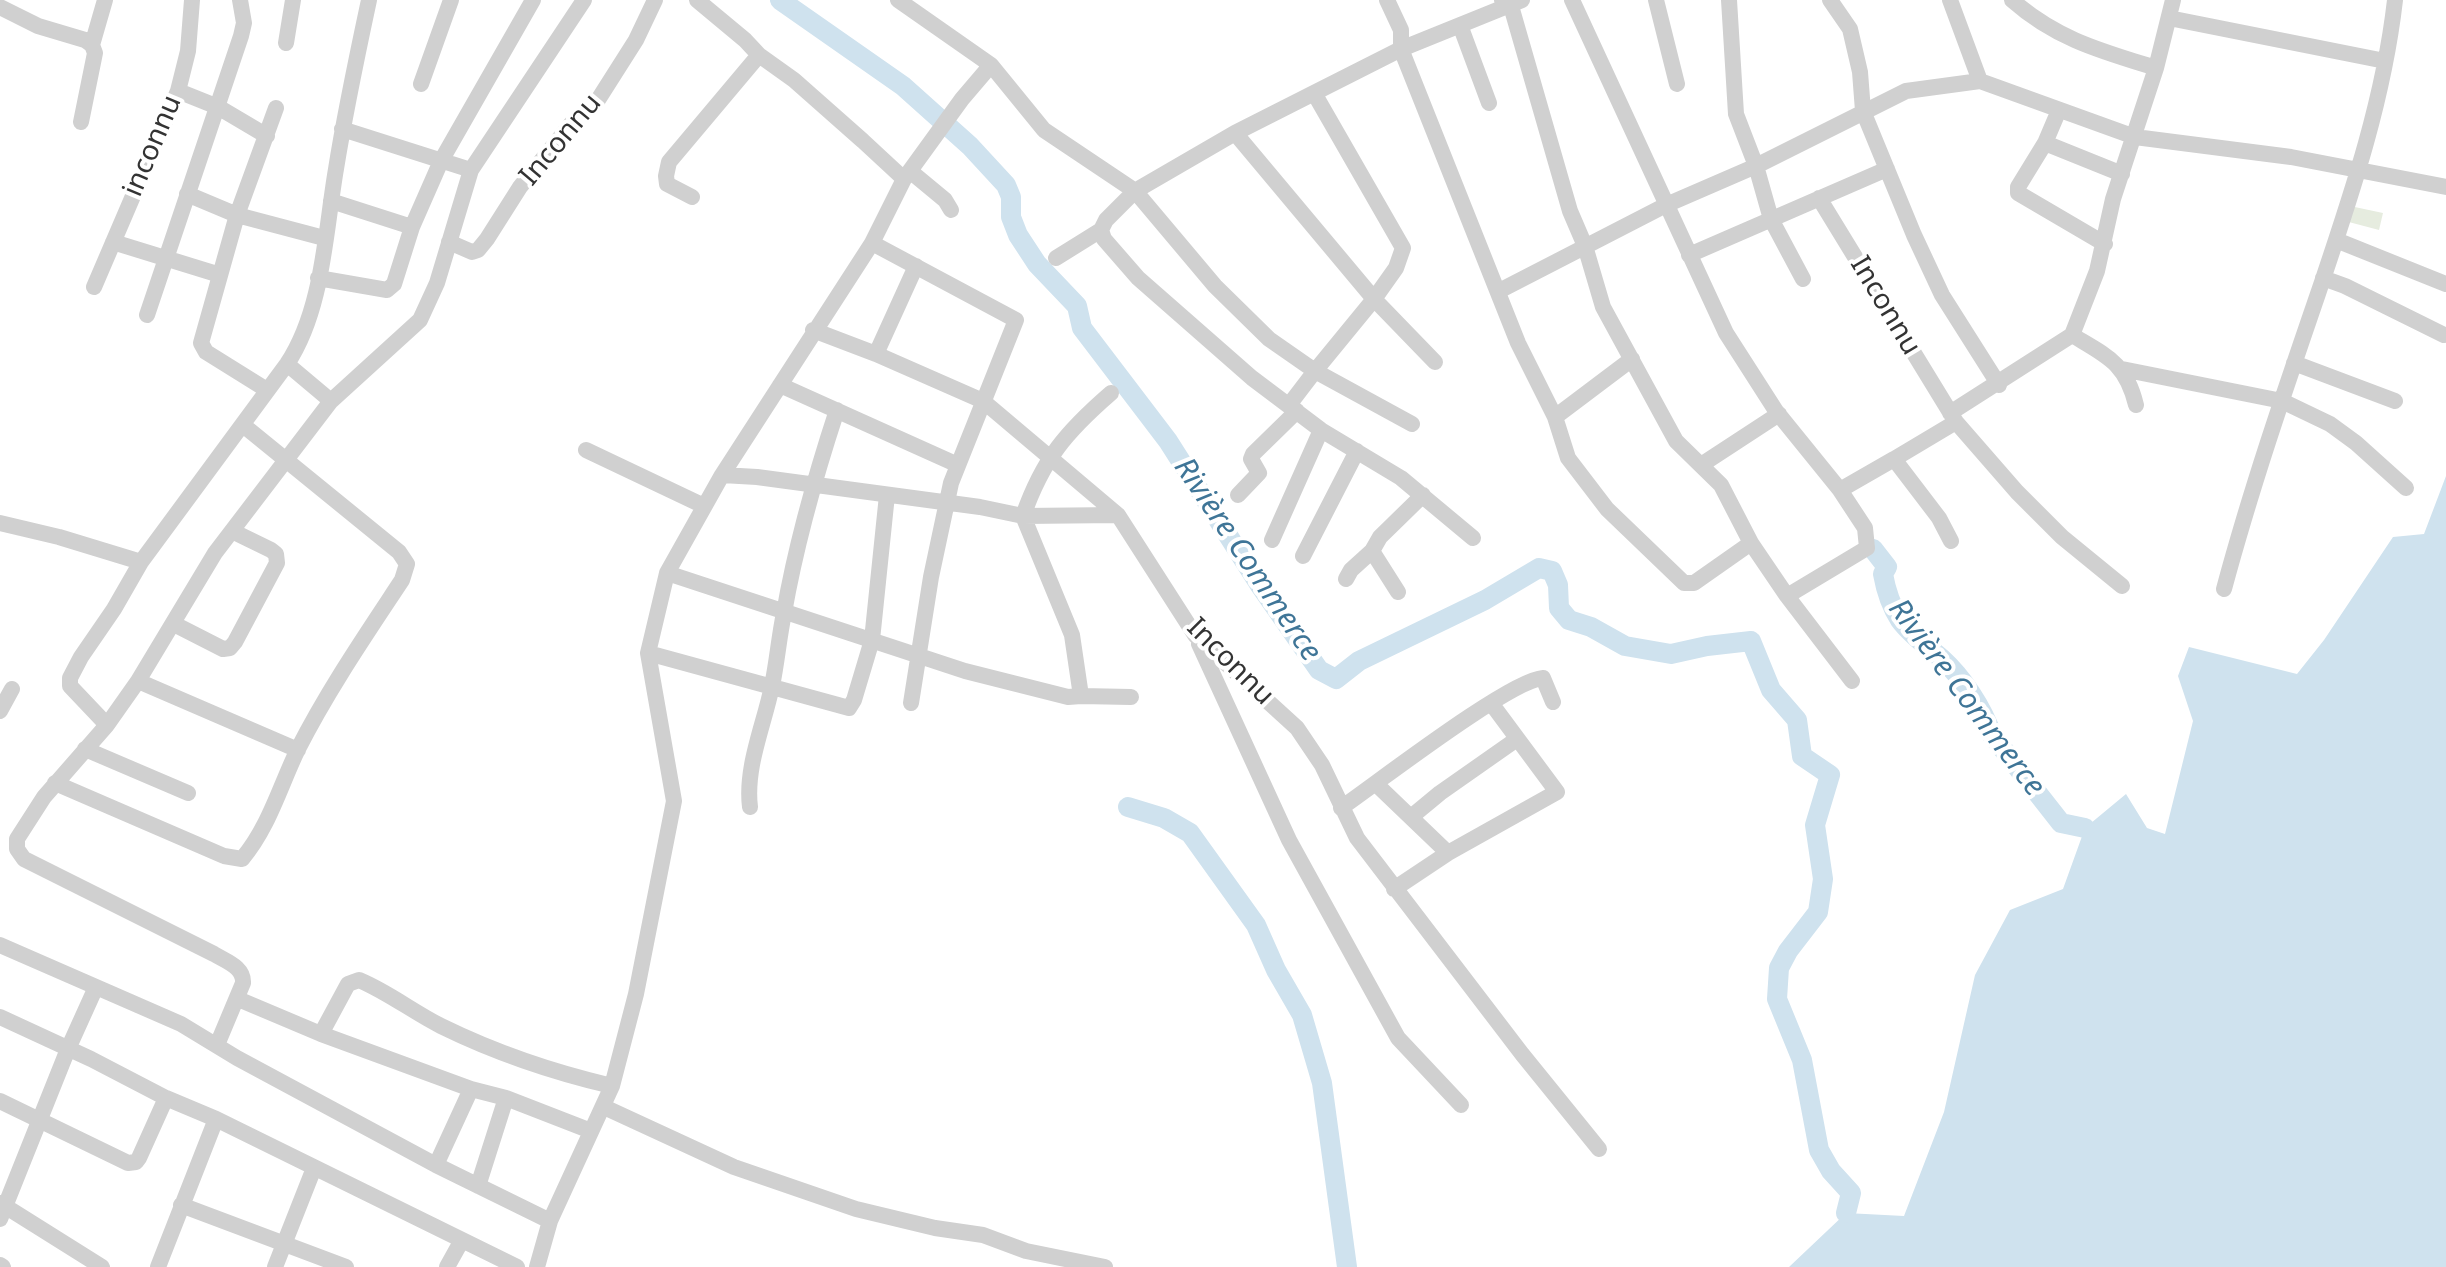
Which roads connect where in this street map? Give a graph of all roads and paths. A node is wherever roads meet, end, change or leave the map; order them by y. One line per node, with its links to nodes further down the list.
1 (105, 0): 26 (street)
2 (192, 0): 35 (street, inconnu)
3 (240, 0): 38 (street, inconnu)
4 (293, 0): 25 (street)
5 (369, 0): 43 (street)
6 (451, 0): 33 (street)
7 (533, 0): 48 (street)
8 (584, 0): 52 (street, Inconnu)
9 (655, 0): 70 (street, Inconnu)
10 (697, 0): 28 (street)
11 (898, 0): 30 (street)
12 (1387, 0): 27 (street)
13 (1572, 0): 61 (street)
14 (1656, 0): 34 (street)
15 (1729, 0): 49 (street, Inconnu)
16 (1830, 0): 41 (street, Inconnu)
17 (1950, 0): 32 (street)
18 (2012, 0): 31 (street)
19 (2173, 0): 23 (street)
20 (2395, 0): 29 (street)
21 (1511, 2): 24 (street); 73 (street)
22 (0, 7): 26 (street)
23 (2169, 18): 29 (street); 31 (street)
24 (1460, 25): 27 (street); 37 (street)
25 (286, 43)
26 (92, 45): 42 (street)
27 (1401, 49): 36 (street); 84 (street)
28 (759, 55): 50 (street); 58 (street)
29 (2385, 61): 53 (street)
30 (991, 65): 50 (street); 57 (street)
31 (2156, 68): 46 (street)
32 (1980, 81): 40 (street); 41 (street)
33 (421, 84)
34 (1677, 84)
35 (178, 91): 38 (street); 69 (street, inconnu)
36 (1314, 93): 44 (street); 85 (street)
37 (1489, 103)
38 (218, 107): 45 (street); 56 (street, inconnu)
39 (276, 108): 45 (street)
40 (2059, 110): 46 (street); 47 (street)
41 (1863, 111): 49 (street); 51 (street, Inconnu)
42 (81, 122)
43 (342, 129): 48 (street); 60 (street)
44 (1235, 133): 57 (street); 85 (street)
45 (267, 136): 63 (street)
46 (2135, 137): 53 (street); 54 (street)
47 (2045, 143): 54 (street); 72 (street)
48 (441, 161): 52 (street); 65 (street)
49 (1756, 166): 61 (street); 64 (street, Inconnu)
50 (911, 169): 62 (street); 71 (street)
51 (1887, 169): 59 (street); 98 (street, Inconnu)
52 (471, 170): 70 (street, Inconnu)
53 (2359, 170): 55 (street); 68 (street)
54 (2122, 174): 72 (street)
55 (2446, 187)
56 (187, 194): 63 (street, inconnu); 75 (street, inconnu)
57 (1137, 194): 66 (street); 96 (street)
58 (692, 197)
59 (1819, 198): 64 (street); 110 (street, Inconnu)
60 (331, 201): 65 (street); 67 (street)
61 (1666, 205): 73 (street); 74 (street)
62 (951, 210)
63 (237, 215): 67 (street); 78 (street)
64 (1771, 219): 74 (street); 81 (street, Inconnu)
65 (412, 227): 79 (street)
66 (1101, 230): 76 (street); 106 (street)
67 (324, 238): 79 (street)
68 (2336, 240): 80 (street); 82 (street)
69 (113, 242): 75 (street); 83 (street, inconnu)
70 (449, 242): 101 (street, Inconnu)
71 (872, 243): 77 (street); 87 (street)
72 (2105, 244): 88 (street)
73 (1585, 246): 84 (street); 91 (street)
74 (1689, 255): 108 (street)
75 (164, 257): 78 (street); 86 (street, inconnu)
76 (1056, 258)
77 (916, 266): 90 (street); 102 (street)
78 (220, 275): 99 (street)
79 (318, 278): 94 (street)
80 (2323, 278): 89 (street); 93 (street)
81 (1803, 279)
82 (2446, 284)
83 (94, 287)
84 (1499, 291): 109 (street)
85 (1374, 299): 92 (street); 96 (street)
86 (147, 315)
87 (813, 330): 90 (street, Inconnu); 97 (street)
88 (2072, 335): 95 (street); 98 (street)
89 (2444, 335)
90 (876, 354): 102 (street, Inconnu)
91 (1632, 359): 109 (street); 120 (street)
92 (1435, 362)
93 (2294, 363): 103 (street); 104 (street)
94 (287, 364): 99 (street); 101 (street)
95 (2122, 369): 103 (street); 105 (street)
96 (1315, 371): 106 (street); 111 (street)
97 (780, 385): 107 (street); 121 (street)
98 (1999, 385): 110 (street)
99 (267, 390): 112 (street)
100 (1111, 393): 116 (street)
101 (331, 401): 118 (street, Inconnu)
102 (983, 401): 116 (street, Inconnu); 119 (street)
103 (2282, 401): 123 (street); 144 (street)
104 (2395, 401)
105 (2136, 405)
106 (1293, 408): 113 (street); 126 (street)
107 (837, 410): 119 (street); 122 (street)
108 (1779, 414): 120 (street); 124 (street)
109 (1555, 417): 137 (street)
110 (1953, 418): 117 (street); 143 (street, Inconnu)
111 (1412, 424)
112 (243, 425): 118 (street); 140 (street)
113 (1321, 430): 115 (street); 135 (street)
114 (586, 450): 129 (street)
115 (1357, 451): 127 (street); 139 (street)
116 (1049, 456): 130 (street, Inconnu); 131 (street)
117 (1894, 459): 124 (street); 136 (street)
118 (287, 460): 133 (street, Inconnu); 166 (street)
119 (958, 465): 128 (street)
120 (1701, 465): 137 (street)
121 (722, 475): 122 (street); 129 (street)
122 (813, 485): 125 (street); 147 (street)
123 (2406, 488)
124 (1840, 490): 146 (street)
125 (887, 495): 128 (street); 150 (street)
126 (1238, 495)
127 (1423, 495): 134 (street); 138 (street)
128 (946, 502): 131 (street); 152 (street)
129 (704, 506): 141 (street)
130 (1118, 515): 131 (street); 149 (street, Inconnu)
131 (1023, 516): 157 (street)
132 (0, 523): 140 (street)
133 (232, 531): 148 (street, Inconnu); 148 (street)
134 (1473, 538)
135 (1272, 540)
136 (1951, 541)
137 (1751, 543): 146 (street)
138 (1372, 551): 142 (street); 145 (street)
139 (1303, 556)
140 (141, 562): 163 (street)
141 (667, 573): 147 (street); 151 (street)
142 (1346, 579)
143 (2122, 586)
144 (2224, 589)
145 (1398, 592)
146 (1787, 596): 154 (street)
147 (784, 612): 150 (street); 155 (street)
148 (174, 624): 153 (street, Inconnu)
149 (1195, 635): 171 (street, Inconnu); 187 (street)
150 (872, 640): 152 (street); 155 (street)
151 (648, 653): 155 (street); 182 (street)
152 (919, 655): 157 (street); 160 (street)
153 (138, 681): 163 (street, Inconnu); 166 (street)
154 (1852, 681)
155 (772, 685): 170 (street)
156 (12, 689): 162 (street)
157 (1081, 696): 158 (street)
158 (1131, 697)
159 (1553, 702): 161 (street)
160 (911, 703)
161 (1491, 703): 164 (street); 168 (street)
162 (0, 711)
163 (107, 725): 165 (street, Inconnu)
164 (1517, 739): 172 (street); 173 (street)
165 (85, 749): 167 (street, Inconnu); 169 (street)
166 (298, 750): 167 (street)
167 (55, 783): 177 (street, Inconnu)
168 (1376, 784): 171 (street); 172 (street)
169 (188, 793)
170 (750, 807)
171 (1341, 808): 174 (street, Inconnu)
172 (1411, 817): 173 (street)
173 (1448, 853): 174 (street)
174 (1394, 889): 192 (street, Inconnu)
175 (0, 945): 176 (street)
176 (96, 987): 180 (street); 181 (street)
177 (238, 999): 179 (street); 180 (street)
178 (0, 1017): 181 (street)
179 (321, 1034): 182 (street); 183 (street)
180 (217, 1045): 193 (street)
181 (68, 1049): 184 (street); 190 (street)
182 (612, 1086): 188 (street)
183 (471, 1089): 185 (street); 193 (street)
184 (166, 1098): 189 (street); 190 (street)
185 (506, 1098): 191 (street); 195 (street)
186 (0, 1101): 190 (street)
187 (1461, 1105)
188 (604, 1107): 191 (street); 208 (street)
189 (216, 1119): 194 (street); 196 (street)
190 (41, 1121): 197 (street)
191 (591, 1131): 198 (street)
192 (1599, 1149)
193 (436, 1165): 195 (street)
194 (314, 1168): 199 (street); 200 (street)
195 (478, 1186): 198 (street)
196 (181, 1205): 200 (street); 202 (street)
197 (2, 1209): 201 (street)
198 (550, 1221): 207 (street)
199 (462, 1240): 205 (street); 206 (street)
200 (284, 1242): 203 (street); 204 (street)
201 (102, 1267)
202 (158, 1267)
203 (275, 1267)
204 (346, 1267)
205 (447, 1267)
206 (517, 1267)
207 (537, 1267)
208 (1105, 1267)

